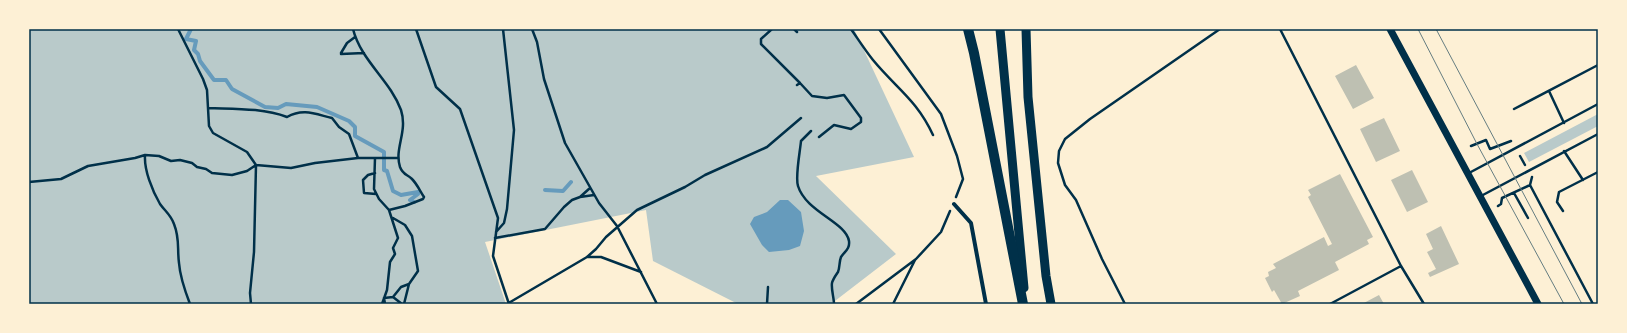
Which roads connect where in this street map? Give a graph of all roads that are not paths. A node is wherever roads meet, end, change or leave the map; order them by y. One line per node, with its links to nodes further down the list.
1 (968, 29): 22 (highway)
2 (1000, 29): 22 (highway)
3 (1026, 29): 23 (highway)
4 (1220, 29): 24 (lane)
5 (1280, 29): 20 (lane)
6 (1390, 29): 15 (street)
7 (1598, 65): 8 (lane)
8 (1549, 91): 10 (lane); 11 (lane)
9 (1598, 104): 11 (lane)
10 (1514, 109)
11 (1564, 123): 15 (lane)
12 (1598, 134): 13 (lane)
13 (1564, 151): 16 (lane); 17 (lane)
14 (1598, 172): 16 (lane)
15 (1467, 174): 17 (street)
16 (1583, 180): 19 (lane)
17 (1479, 197): 27 (street)
18 (954, 204): 21 (street)
19 (1563, 211)
20 (1401, 266): 25 (lane); 26 (lane)
21 (986, 304)
22 (1024, 304)
23 (1050, 304)
24 (1125, 304)
25 (1330, 304)
26 (1424, 304)
27 (1538, 304)

